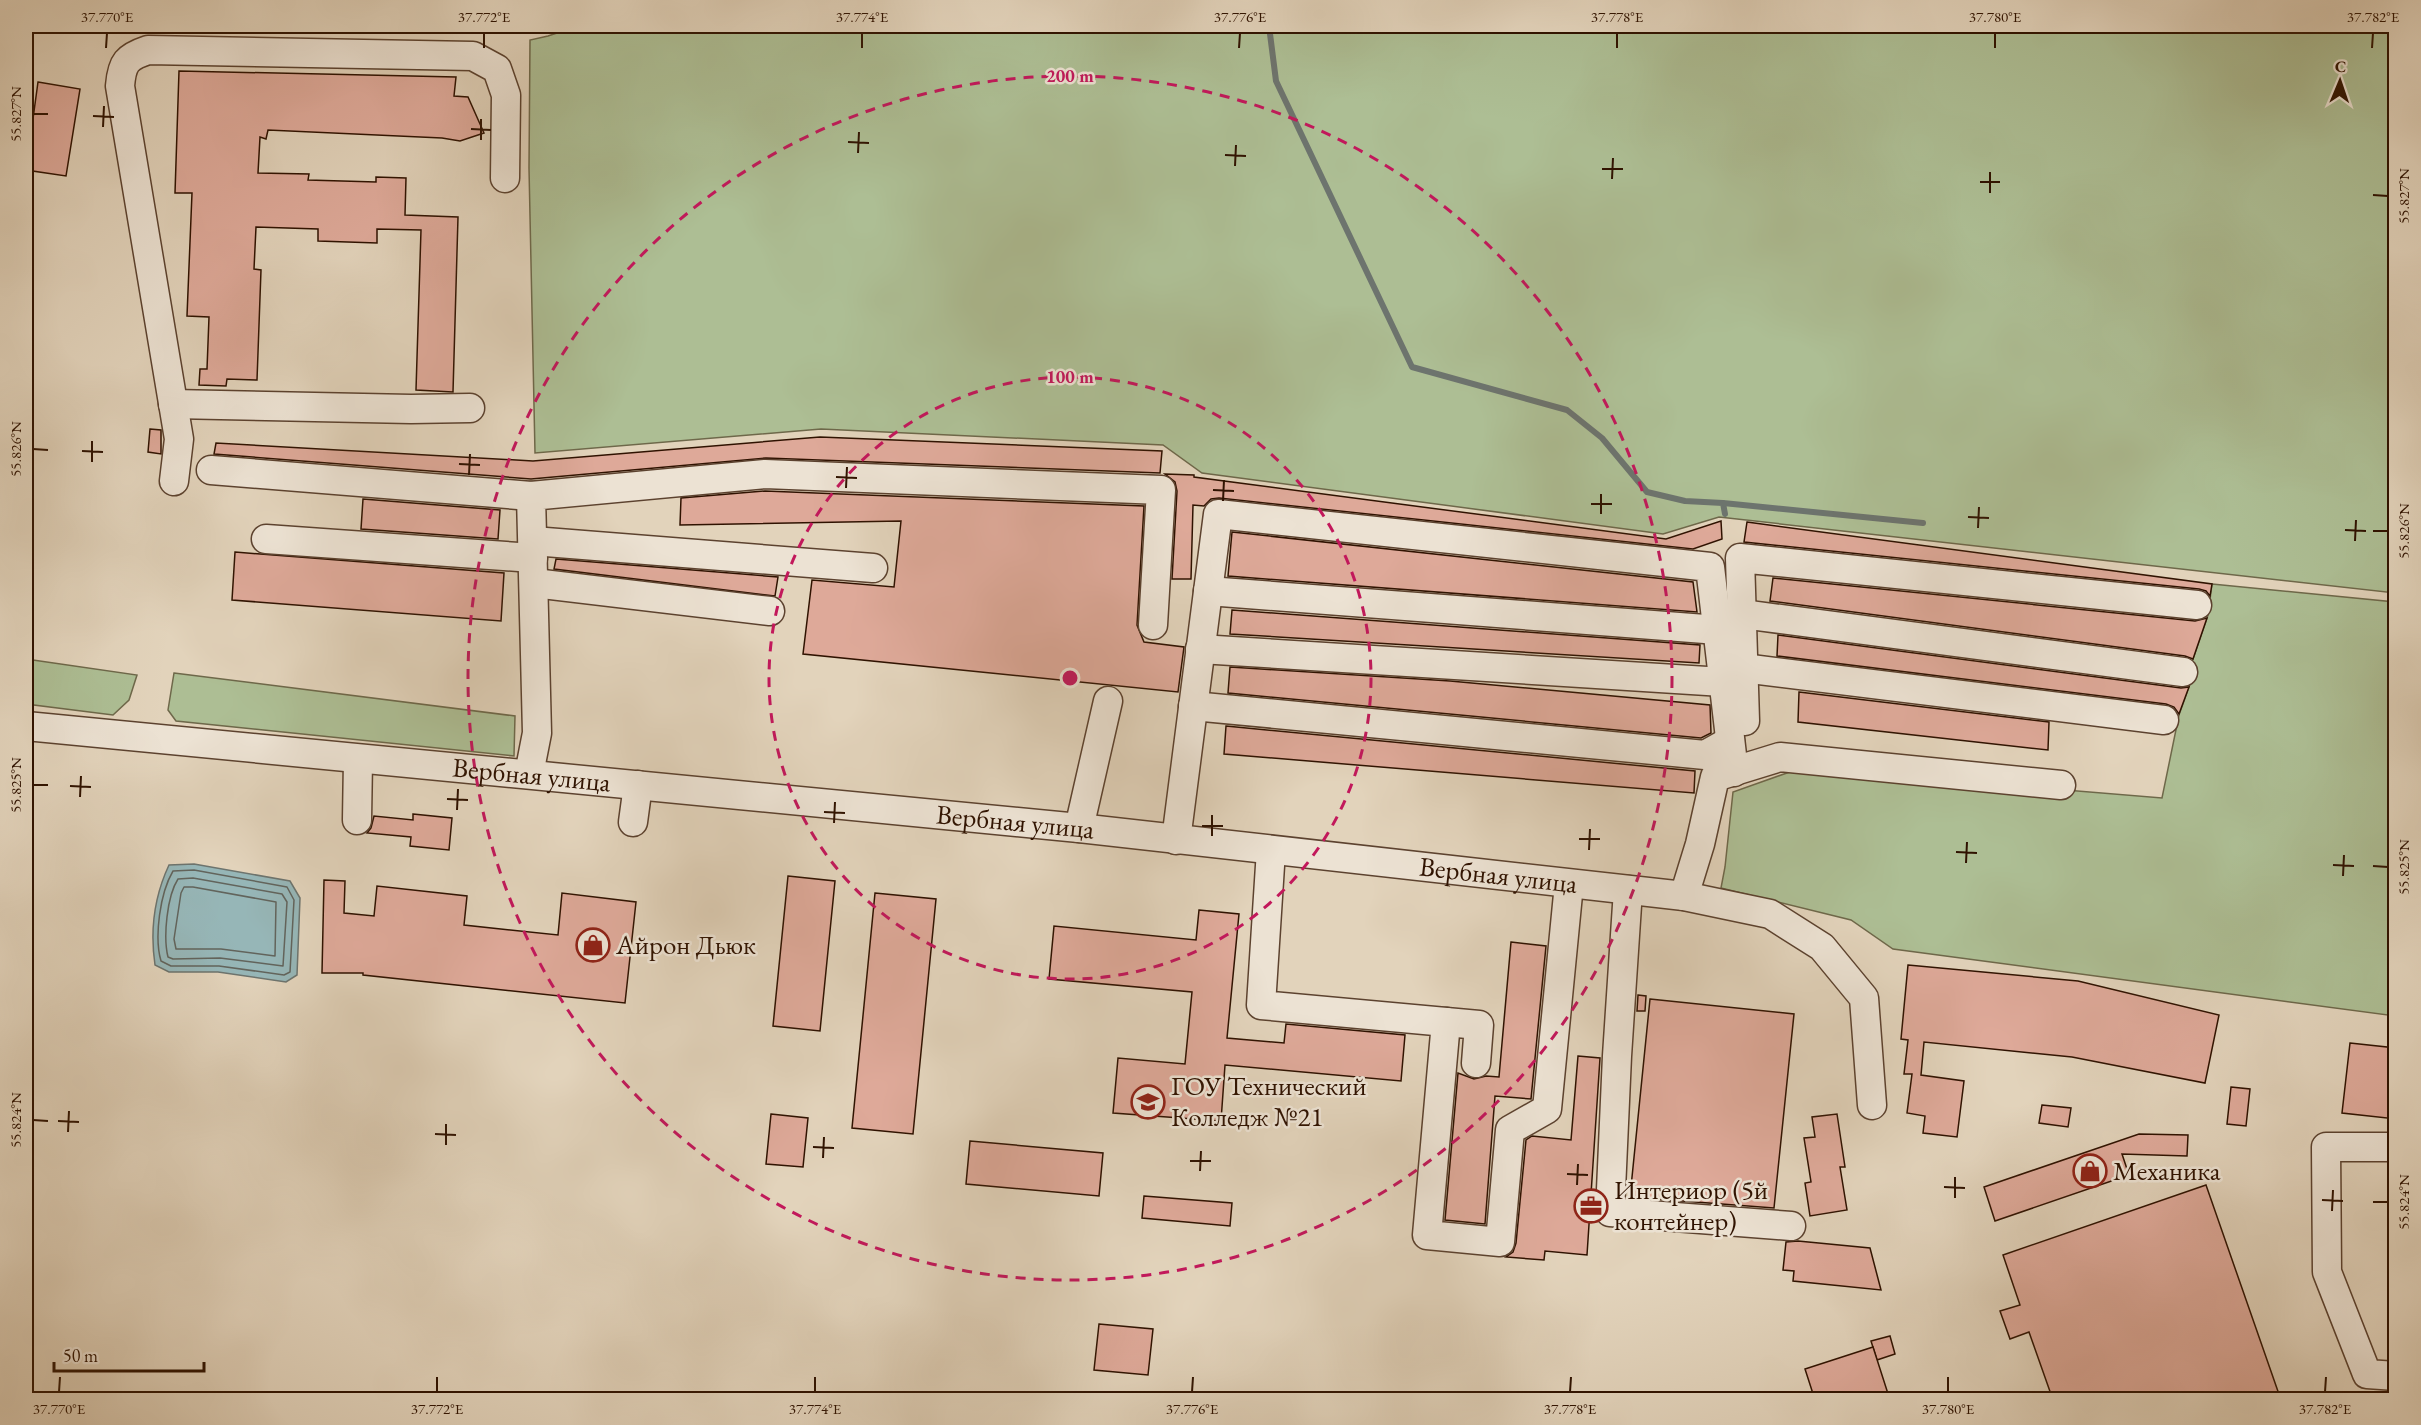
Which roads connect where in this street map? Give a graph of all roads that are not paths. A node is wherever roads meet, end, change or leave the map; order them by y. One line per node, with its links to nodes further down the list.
1 (505, 178): 2 (street)
2 (173, 404): 3 (street); 5 (street)
3 (470, 408)
4 (211, 470): 6 (street)
5 (174, 481)
6 (531, 496): 8 (street); 14 (street)
7 (266, 539): 8 (street)
8 (533, 560): 9 (street); 12 (street); 26 (street)
9 (873, 568)
10 (1208, 591): 15 (street); 15 (street); 16 (street)
11 (2197, 605): 13 (street)
12 (770, 610)
13 (1742, 614): 17 (street); 18 (street)
14 (1153, 625)
15 (1718, 630): 18 (street)
16 (1200, 649): 18 (street); 20 (street)
17 (2183, 672)
18 (1733, 675): 21 (street); 23 (street); 25 (street)
19 (1108, 700): 31 (street)
20 (1193, 706): 23 (street); 32 (street)
21 (2164, 720)
22 (26, 726): 24 (street, Вербная улица)
23 (1730, 741): 25 (street)
24 (358, 760): 26 (street, Вербная улица); 29 (street)
25 (1740, 770): 28 (street); 36 (street)
26 (529, 774): 27 (street, Вербная улица)
27 (638, 785): 30 (street); 31 (street, Вербная улица)
28 (2061, 785)
29 (357, 820)
30 (633, 822)
31 (1079, 828): 32 (street, Вербная улица)
32 (1176, 840): 33 (street, Вербная улица)
33 (1271, 850): 34 (street, Вербная улица); 37 (street)
34 (1569, 884): 35 (street, Вербная улица); 37 (street)
35 (1628, 890): 36 (street, Вербная улица); 41 (street)
36 (1684, 896): 39 (street, Вербная улица)
37 (1446, 1022): 38 (street)
38 (1476, 1063)
39 (1872, 1105)
40 (2396, 1147): 42 (street)
41 (1791, 1226)
42 (2396, 1376)

